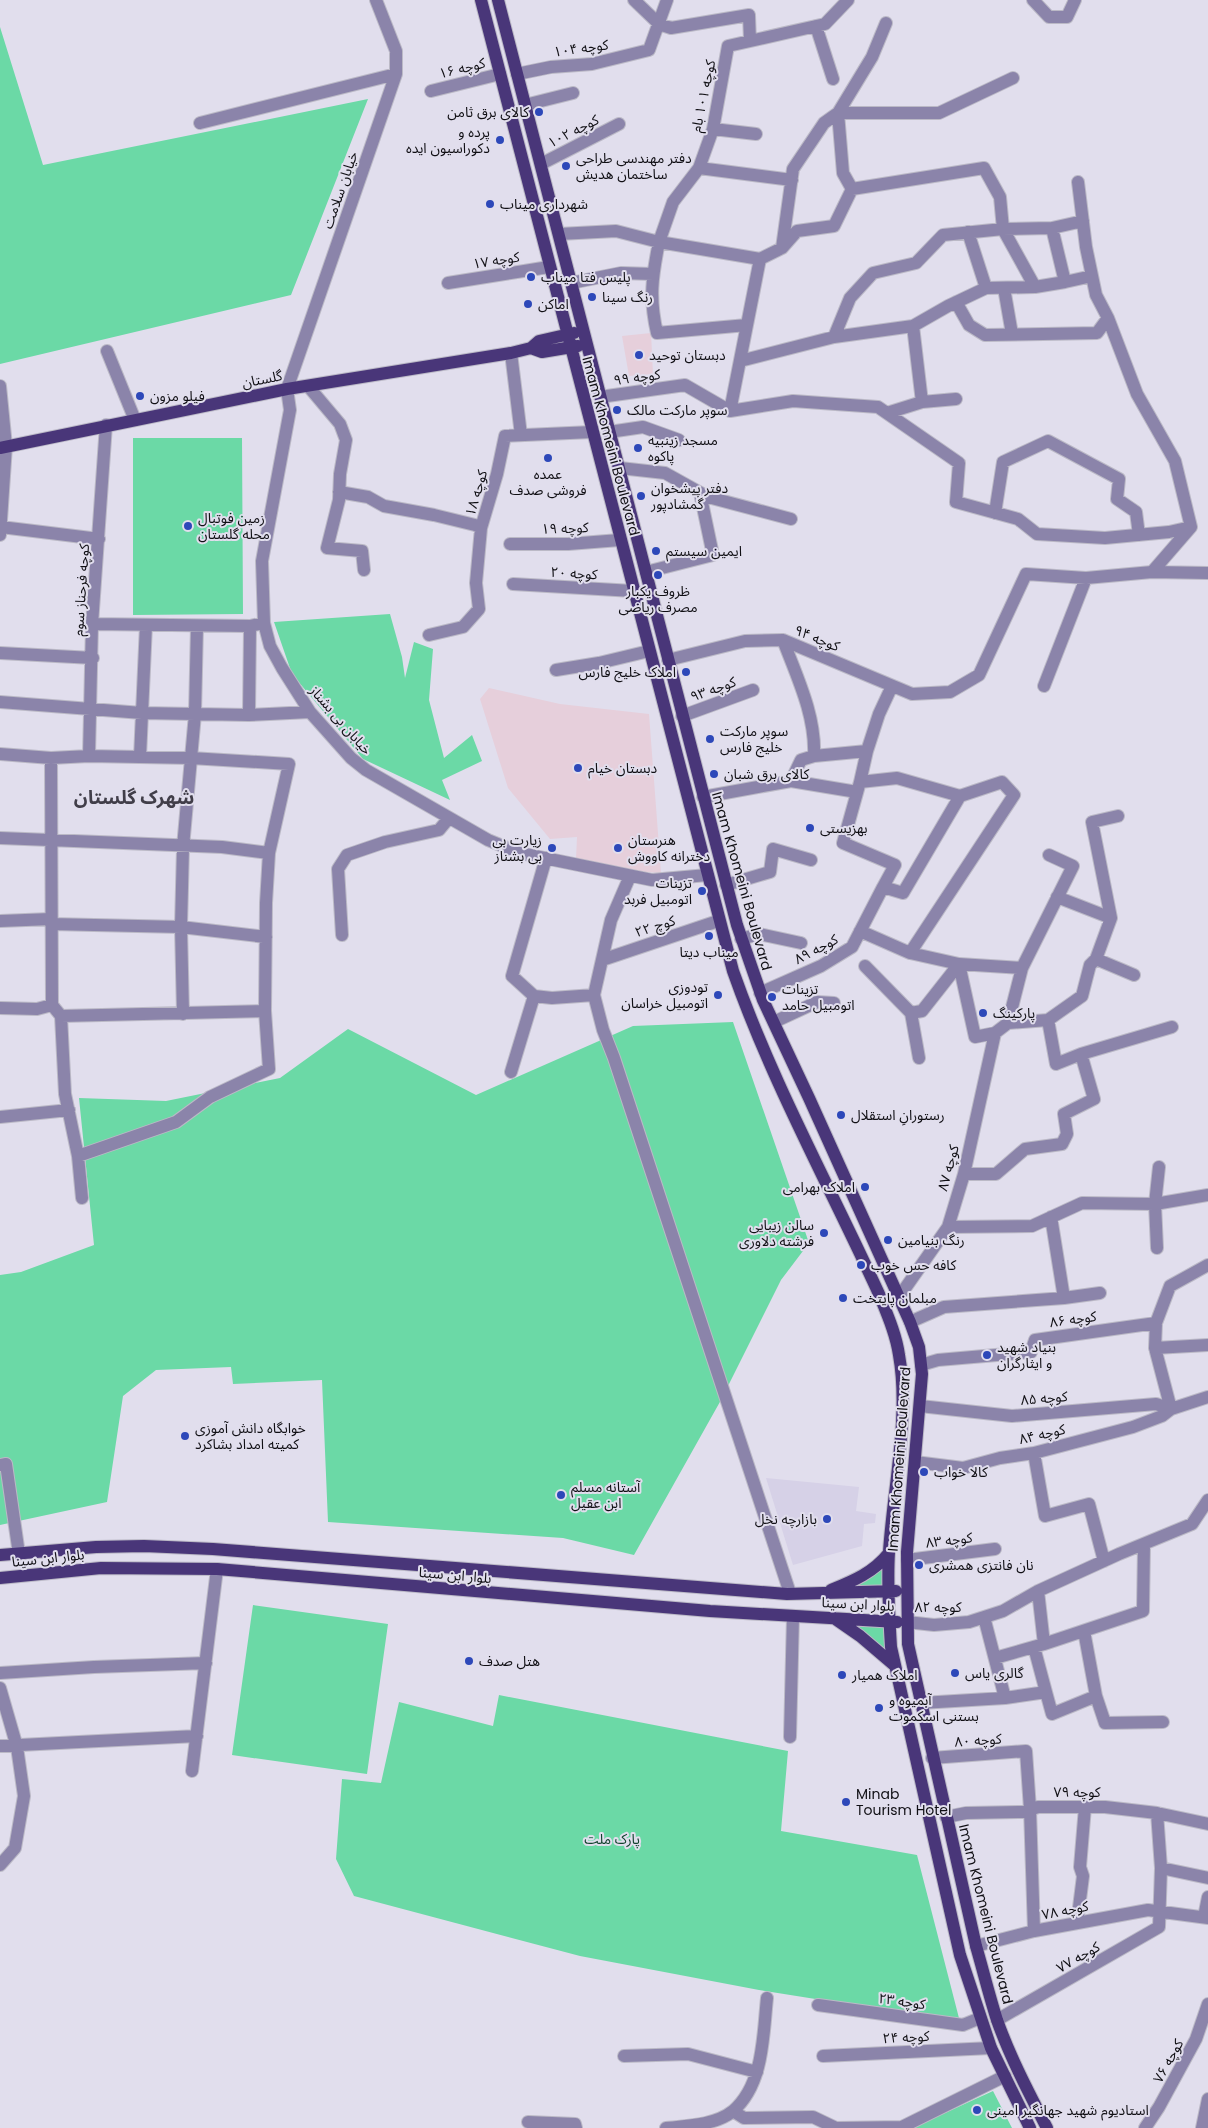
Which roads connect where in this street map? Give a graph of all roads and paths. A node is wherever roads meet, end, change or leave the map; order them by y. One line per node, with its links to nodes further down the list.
1 (376, 0): 13 (street, خیابان سلامت)
2 (481, 0): 14 (main road, Imam Khomeini Boulevard)
3 (498, 0): 15 (main road, Imam Khomeini Boulevard)
4 (634, 0): 10 (street)
5 (667, 0): 10 (street)
6 (848, 0): 11 (street, کوچه ۱۰۱ بام)
7 (1034, 0): 8 (street)
8 (1075, 0)
9 (886, 23): 21 (street)
10 (659, 24): 12 (street); 15 (street, کوچه ۱۰۴)
11 (816, 26): 12 (street, کوچه ۱۰۱ بام); 17 (street)
12 (750, 41): 24 (street, کوچه ۱۰۱ بام)
13 (396, 74): 22 (street); 64 (street, خیابان سلامت)
14 (500, 74): 18 (street, کوچه ۱۶); 39 (main road, Imam Khomeini Boulevard)
15 (517, 74): 20 (main road, Imam Khomeini Boulevard)
16 (1013, 78): 21 (street)
17 (833, 79)
18 (431, 91)
19 (573, 93): 20 (street)
20 (525, 105): 26 (main road, Imam Khomeini Boulevard)
21 (838, 113): 28 (street); 30 (street)
22 (200, 122)
23 (619, 124): 26 (street, کوچه ۱۰۲)
24 (713, 129): 25 (street); 27 (street, کوچه ۱۰۱ بام)
25 (756, 134)
26 (541, 164): 35 (main road, Imam Khomeini Boulevard)
27 (699, 168): 28 (street); 36 (street, کوچه ۱۰۱ بام)
28 (792, 180): 37 (street)
29 (1078, 182): 31 (street)
30 (852, 189): 33 (street); 37 (street)
31 (1083, 221): 32 (street); 41 (street)
32 (1052, 228): 33 (street); 42 (street)
33 (1003, 229): 34 (street); 45 (street)
34 (968, 232): 46 (street); 55 (street)
35 (559, 234): 36 (street); 44 (main road, Imam Khomeini Boulevard)
36 (659, 242): 38 (street); 40 (street, کوچه ۱۰۱ بام)
37 (782, 248): 38 (street)
38 (760, 259): 50 (street)
39 (549, 267): 43 (street, کوچه ۱۷); 53 (main road, Imam Khomeini Boulevard)
40 (653, 274): 44 (street); 50 (street, کوچه ۱۰۱ بام)
41 (1092, 276): 42 (street); 49 (street)
42 (1065, 282): 45 (street)
43 (448, 283)
44 (571, 283): 52 (main road, Imam Khomeini Boulevard)
45 (1035, 287): 47 (street)
46 (986, 288): 47 (street); 48 (street)
47 (1004, 288): 54 (street)
48 (956, 302): 51 (street); 54 (street)
49 (1108, 318): 54 (street); 83 (street)
50 (747, 325): 61 (street)
51 (913, 326): 55 (street); 67 (street)
52 (583, 331): 53 (main road, گلستان); 56 (main road, Imam Khomeini Boulevard)
53 (566, 334): 57 (main road, گلستان); 58 (main road, Imam Khomeini Boulevard)
54 (1012, 334)
55 (834, 337): 61 (street)
56 (587, 345): 58 (main road, گلستان); 65 (main road, Imam Khomeini Boulevard)
57 (531, 348): 58 (main road, گلستان); 60 (main road, گلستان)
58 (570, 348): 72 (main road, Imam Khomeini Boulevard)
59 (107, 351): 70 (street)
60 (511, 353): 63 (main road, گلستان); 74 (street)
61 (740, 360): 68 (street)
62 (0, 386): 76 (street)
63 (308, 386): 64 (main road, گلستان); 78 (street)
64 (287, 389): 70 (main road, گلستان); 98 (street, خیابان بی بشناز)
65 (600, 396): 68 (street, کوچه ۹۹); 73 (main road, Imam Khomeini Boulevard)
66 (956, 399): 67 (street)
67 (922, 402): 69 (street)
68 (730, 411): 69 (street)
69 (887, 413): 80 (street)
70 (135, 420): 71 (main road, گلستان)
71 (106, 425): 76 (main road, گلستان); 87 (street, کوچه فرحناز سوم)
72 (592, 432): 74 (street, کوچه ۱۸); 88 (main road, Imam Khomeini Boulevard)
73 (609, 432): 75 (street); 77 (main road, Imam Khomeini Boulevard)
74 (521, 435): 84 (street, کوچه ۱۸)
75 (680, 440)
76 (3, 447): 82 (street)
77 (620, 468): 79 (street); 91 (main road, Imam Khomeini Boulevard)
78 (339, 492): 84 (street, کوچه ۱۸); 90 (street)
79 (700, 493): 81 (street); 91 (street)
80 (995, 513): 86 (street); 86 (street)
81 (791, 519)
82 (1, 527): 85 (street); 87 (street)
83 (1191, 527): 86 (street); 92 (street)
84 (481, 528): 102 (street)
85 (0, 535)
86 (1139, 535)
87 (99, 539): 97 (street, کوچه فرحناز سوم)
88 (620, 540): 89 (street, کوچه ۱۹); 96 (main road, Imam Khomeini Boulevard)
89 (510, 544)
90 (364, 570)
91 (646, 572): 107 (main road, Imam Khomeini Boulevard)
92 (1152, 572): 93 (street); 94 (street)
93 (1208, 573)
94 (1086, 578): 110 (street, کوچه ۹۴); 111 (street)
95 (513, 584): 96 (street, کوچه ۲۰)
96 (633, 591): 104 (main road, Imam Khomeini Boulevard)
97 (92, 624): 99 (street); 106 (street, کوچه فرحناز سوم)
98 (264, 624): 101 (street); 115 (street, خیابان بی بشناز)
99 (146, 625): 100 (street); 116 (street)
100 (197, 626): 101 (street); 117 (street)
101 (250, 626): 118 (street)
102 (430, 635)
103 (783, 640): 107 (street, کوچه ۹۴); 110 (street, کوچه ۹۴); 123 (street)
104 (649, 651): 108 (main road, Imam Khomeini Boulevard); 109 (street)
105 (0, 654): 106 (street)
106 (93, 658): 114 (street, کوچه فرحناز سوم)
107 (668, 660): 108 (main road); 119 (main road, Imam Khomeini Boulevard)
108 (653, 666): 140 (main road, Imam Khomeini Boulevard)
109 (556, 670)
110 (892, 686): 120 (street)
111 (1044, 686)
112 (753, 690): 119 (street, کوچه ۹۳)
113 (0, 702): 114 (street)
114 (90, 709): 116 (street); 122 (street, کوچه فرحناز سوم)
115 (310, 712): 118 (street); 132 (street, خیابان بی بشناز)
116 (142, 713): 117 (street); 124 (street)
117 (195, 714): 118 (street); 126 (street)
118 (249, 715)
119 (682, 716): 129 (main road, Imam Khomeini Boulevard)
120 (867, 751): 123 (street); 128 (street)
121 (0, 754): 125 (street)
122 (89, 756): 124 (street); 125 (street)
123 (814, 756): 127 (street)
124 (140, 757): 126 (street)
125 (51, 758): 134 (street)
126 (191, 758): 135 (street); 136 (street)
127 (791, 781): 128 (street); 129 (street)
128 (858, 787): 130 (street); 143 (street, کوچه ۸۹)
129 (702, 796): 142 (main road, Imam Khomeini Boulevard)
130 (960, 796): 143 (street); 155 (street)
131 (1118, 816): 145 (street)
132 (449, 818): 138 (street, خیابان بی بشناز); 151 (street)
133 (0, 838): 134 (street)
134 (52, 840): 135 (street); 147 (street)
135 (183, 847): 136 (street); 149 (street)
136 (269, 853): 152 (street)
137 (1049, 856): 144 (street)
138 (546, 858): 141 (street, خیابان بی بشناز); 164 (street)
139 (811, 860): 142 (street)
140 (707, 875): 141 (street, خیابان بی بشناز); 148 (main road, Imam Khomeini Boulevard)
141 (630, 876): 157 (street)
142 (726, 885): 153 (main road, Imam Khomeini Boulevard)
143 (883, 887): 150 (street, کوچه ۸۹)
144 (1057, 897): 145 (street); 160 (street)
145 (1111, 918): 156 (street)
146 (0, 921): 147 (street)
147 (51, 921): 149 (street); 166 (street)
148 (718, 921): 157 (street, کوچ ۲۲); 183 (main road, Imam Khomeini Boulevard)
149 (181, 927): 152 (street); 170 (street)
150 (860, 931): 155 (street); 162 (street, کوچه ۸۹)
151 (342, 935)
152 (266, 937): 168 (street)
153 (741, 939): 154 (street); 162 (main road, Imam Khomeini Boulevard)
154 (801, 943)
155 (910, 953): 158 (street)
156 (1096, 959): 161 (street); 172 (street)
157 (602, 960): 163 (street)
158 (959, 964): 160 (street); 169 (street); 176 (street)
159 (865, 966): 169 (street)
160 (1022, 968): 174 (street)
161 (1134, 975)
162 (760, 993): 173 (main road, Imam Khomeini Boulevard)
163 (594, 995): 164 (street); 222 (street)
164 (534, 996): 179 (street)
165 (834, 1003): 173 (street)
166 (52, 1004): 167 (street); 171 (street)
167 (0, 1008)
168 (265, 1011): 170 (street); 184 (street)
169 (911, 1013): 178 (street)
170 (183, 1014): 171 (street)
171 (62, 1016): 180 (street)
172 (1048, 1020): 174 (street); 177 (street)
173 (774, 1022): 182 (main road, Imam Khomeini Boulevard)
174 (1008, 1023): 176 (street)
175 (1172, 1027): 177 (street)
176 (995, 1033): 186 (street, کوچه ۸۷)
177 (1081, 1054): 186 (street)
178 (919, 1058)
179 (511, 1072)
180 (68, 1110): 181 (street); 184 (street)
181 (0, 1117)
182 (819, 1120): 183 (main road); 195 (main road, Imam Khomeini Boulevard)
183 (801, 1129): 211 (main road, Imam Khomeini Boulevard)
184 (78, 1156): 188 (street)
185 (1158, 1167): 189 (street)
186 (964, 1174): 191 (street, کوچه ۸۷)
187 (1208, 1194): 189 (street)
188 (82, 1198)
189 (1155, 1204): 190 (street); 192 (street)
190 (1051, 1217): 191 (street); 196 (street)
191 (948, 1227): 195 (street, کوچه ۸۷)
192 (1157, 1248)
193 (1208, 1266): 198 (street)
194 (1100, 1293): 196 (street)
195 (899, 1297): 197 (main road, Imam Khomeini Boulevard)
196 (1064, 1298): 197 (street)
197 (910, 1322): 201 (main road, Imam Khomeini Boulevard)
198 (1156, 1323): 200 (street); 201 (street, کوچه ۸۶)
199 (1208, 1345): 200 (street)
200 (1155, 1348): 204 (street)
201 (921, 1365): 203 (main road, Imam Khomeini Boulevard)
202 (1208, 1397): 204 (street, کوچه ۸۴)
203 (920, 1406): 204 (street, کوچه ۸۵); 206 (main road, Imam Khomeini Boulevard)
204 (1171, 1409): 205 (street, کوچه ۸۴)
205 (1034, 1454): 206 (street, کوچه ۸۴); 215 (street)
206 (915, 1462): 214 (main road, Imam Khomeini Boulevard)
207 (0, 1465): 212 (street)
208 (1208, 1500): 209 (street, کوچه ۸۲)
209 (1144, 1544): 215 (street, کوچه ۸۲); 228 (street)
210 (995, 1549): 214 (street, کوچه ۸۳)
211 (889, 1553): 220 (main road); 221 (main road, Imam Khomeini Boulevard)
212 (19, 1554): 213 (main road, بلوار ابن سینا); 222 (main road, بلوار ابن سینا)
213 (0, 1556)
214 (906, 1560): 218 (main road, Imam Khomeini Boulevard)
215 (1104, 1561): 219 (street, کوچه ۸۲)
216 (217, 1569): 217 (main road, بلوار ابن سینا); 223 (main road, بلوار ابن سینا); 231 (street)
217 (0, 1578)
218 (906, 1591): 221 (main road, بلوار ابن سینا); 227 (main road, Imam Khomeini Boulevard)
219 (1038, 1591): 224 (street, کوچه ۸۲); 229 (street)
220 (826, 1592): 221 (main road, بلوار ابن سینا); 222 (main road, بلوار ابن سینا)
221 (888, 1592): 226 (main road, Imam Khomeini Boulevard)
222 (790, 1593)
223 (793, 1616): 225 (main road, بلوار ابن سینا); 241 (street)
224 (984, 1617): 227 (street, کوچه ۸۲); 230 (street)
225 (834, 1618): 226 (main road, بلوار ابن سینا); 232 (main road)
226 (889, 1621): 227 (main road, بلوار ابن سینا); 232 (main road, Imam Khomeini Boulevard)
227 (907, 1622): 238 (main road, Imam Khomeini Boulevard)
228 (1084, 1631): 229 (street); 236 (street)
229 (1039, 1645): 230 (street); 235 (street)
230 (995, 1658): 237 (street)
231 (206, 1663): 233 (street); 240 (street)
232 (894, 1665): 263 (main road, Imam Khomeini Boulevard)
233 (0, 1673)
234 (0, 1688): 243 (street)
235 (1046, 1692): 236 (street); 237 (street)
236 (1096, 1696): 239 (street)
237 (1004, 1698): 238 (street)
238 (920, 1703): 244 (main road, Imam Khomeini Boulevard)
239 (1163, 1722)
240 (196, 1736): 243 (street); 245 (street)
241 (790, 1737)
242 (0, 1746): 243 (street)
243 (17, 1747): 251 (street)
244 (932, 1758): 247 (street, کوچه ۸۰); 249 (main road, Imam Khomeini Boulevard)
245 (192, 1771)
246 (1086, 1807): 247 (street, کوچه ۷۹); 248 (street, کوچه ۷۹); 257 (street)
247 (1030, 1809): 249 (street, کوچه ۷۹); 258 (street)
248 (1157, 1813): 250 (street, کوچه ۷۹); 252 (street)
249 (946, 1817): 259 (main road, Imam Khomeini Boulevard)
250 (1208, 1824)
251 (0, 1865)
252 (1162, 1868): 253 (street); 255 (street)
253 (1208, 1878)
254 (1208, 1896): 256 (street)
255 (1160, 1911): 256 (street, کوچه ۷۸); 257 (street, کوچه ۷۸); 264 (street, کوچه ۷۷)
256 (1206, 1917)
257 (1076, 1923): 258 (street, کوچه ۷۸)
258 (1034, 1931): 259 (street, کوچه ۷۸)
259 (976, 1946): 264 (main road, Imam Khomeini Boulevard)
260 (767, 1998): 268 (street)
261 (1208, 2004): 279 (street, کوچه ۷۶)
262 (818, 2005): 263 (street, کوچه ۲۳)
263 (980, 2018): 265 (main road, Imam Khomeini Boulevard)
264 (997, 2020): 278 (main road, Imam Khomeini Boulevard)
265 (991, 2048): 267 (street, کوچه ۲۴); 269 (main road, Imam Khomeini Boulevard)
266 (624, 2056): 268 (street)
267 (823, 2056)
268 (757, 2072): 271 (street)
269 (1005, 2076): 271 (street); 277 (main road, Imam Khomeini Boulevard)
270 (1208, 2099): 280 (street)
271 (733, 2111): 273 (street); 276 (street)
272 (528, 2122): 274 (street)
273 (693, 2127): 275 (street)
274 (576, 2128)
275 (666, 2128)
276 (741, 2128)
277 (1030, 2128)
278 (1047, 2128)
279 (1145, 2128)
280 (1202, 2128)

